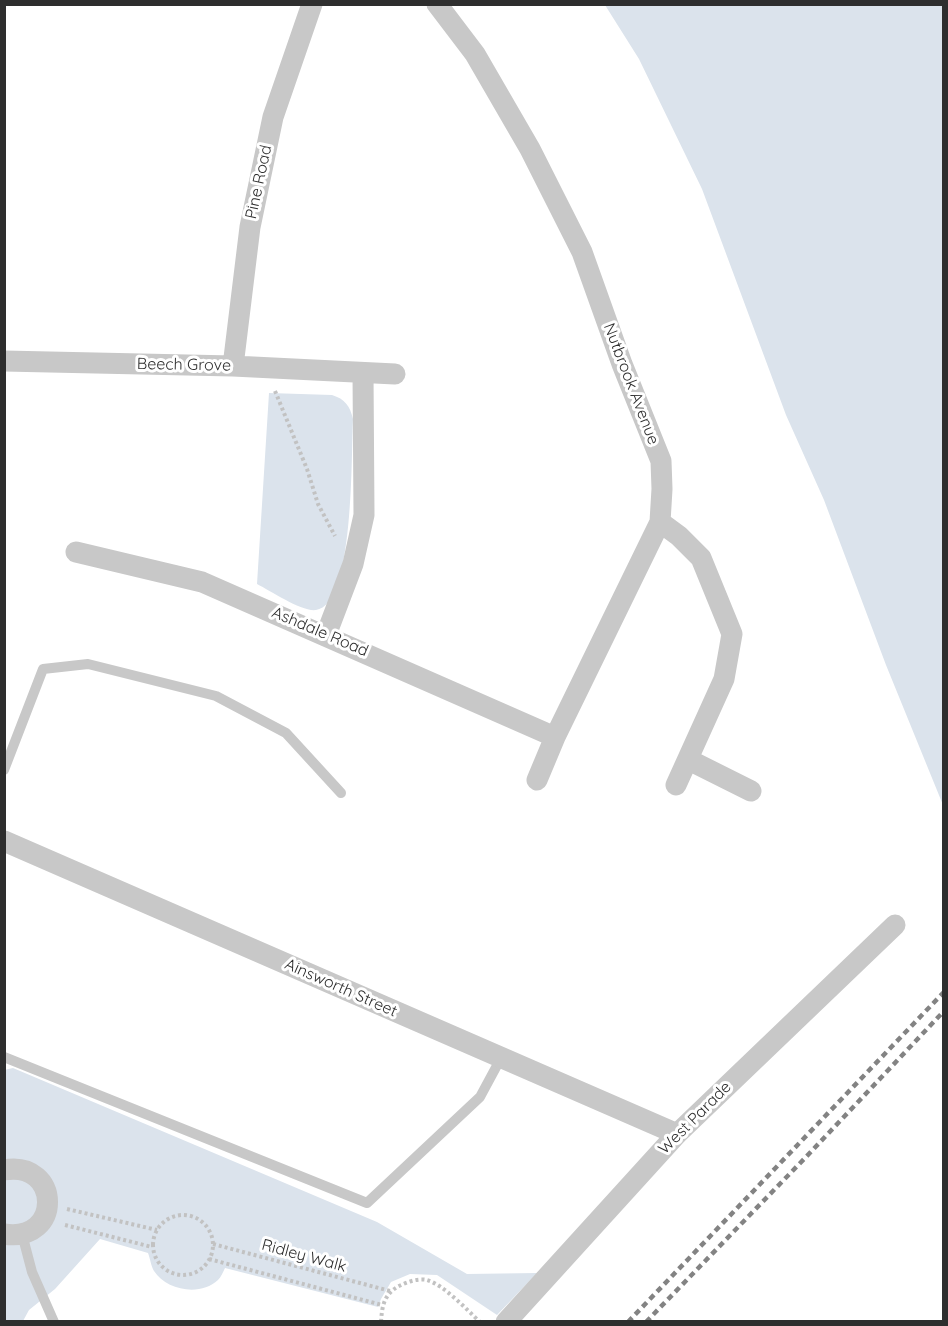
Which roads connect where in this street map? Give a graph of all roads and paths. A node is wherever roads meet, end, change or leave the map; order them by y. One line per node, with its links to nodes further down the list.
1 (312, 4): 4 (street, Pine Road)
2 (437, 4): 8 (street, Nutbrook Avenue)
3 (4, 361): 4 (street, Beech Grove)
4 (233, 366): 5 (street, Beech Grove)
5 (266, 368): 6 (street, Beech Grove); 10 (path)
6 (363, 373): 7 (street, Beech Grove); 10 (street)
7 (394, 374)
8 (660, 522): 12 (street, Nutbrook Avenue); 13 (street)
9 (76, 552): 11 (street, Ashdale Road)
10 (354, 564): 11 (street)
11 (326, 635): 12 (street, Ashdale Road)
12 (555, 736): 15 (street, Nutbrook Avenue)
13 (689, 760): 16 (street); 17 (street)
14 (4, 770): 18 (lane)
15 (537, 780)
16 (676, 785)
17 (751, 791)
18 (341, 794)
19 (5, 842): 22 (street, Ainsworth Street)
20 (895, 925): 23 (street, West Parade)
21 (4, 1057): 22 (lane)
22 (501, 1058): 23 (street, Ainsworth Street)
23 (677, 1134): 36 (street, West Parade)
24 (4, 1170): 25 (street)
25 (46, 1212): 26 (path); 27 (street); 29 (path)
26 (157, 1230): 28 (path); 29 (path)
27 (13, 1234): 33 (lane)
28 (213, 1244): 30 (path); 31 (path, Ridley Walk)
29 (152, 1247): 30 (path)
30 (209, 1259): 32 (path, Ridley Walk)
31 (390, 1291): 32 (path); 35 (path)
32 (382, 1305): 34 (path)
33 (54, 1322)
34 (381, 1322)
35 (480, 1322)
36 (506, 1322)

